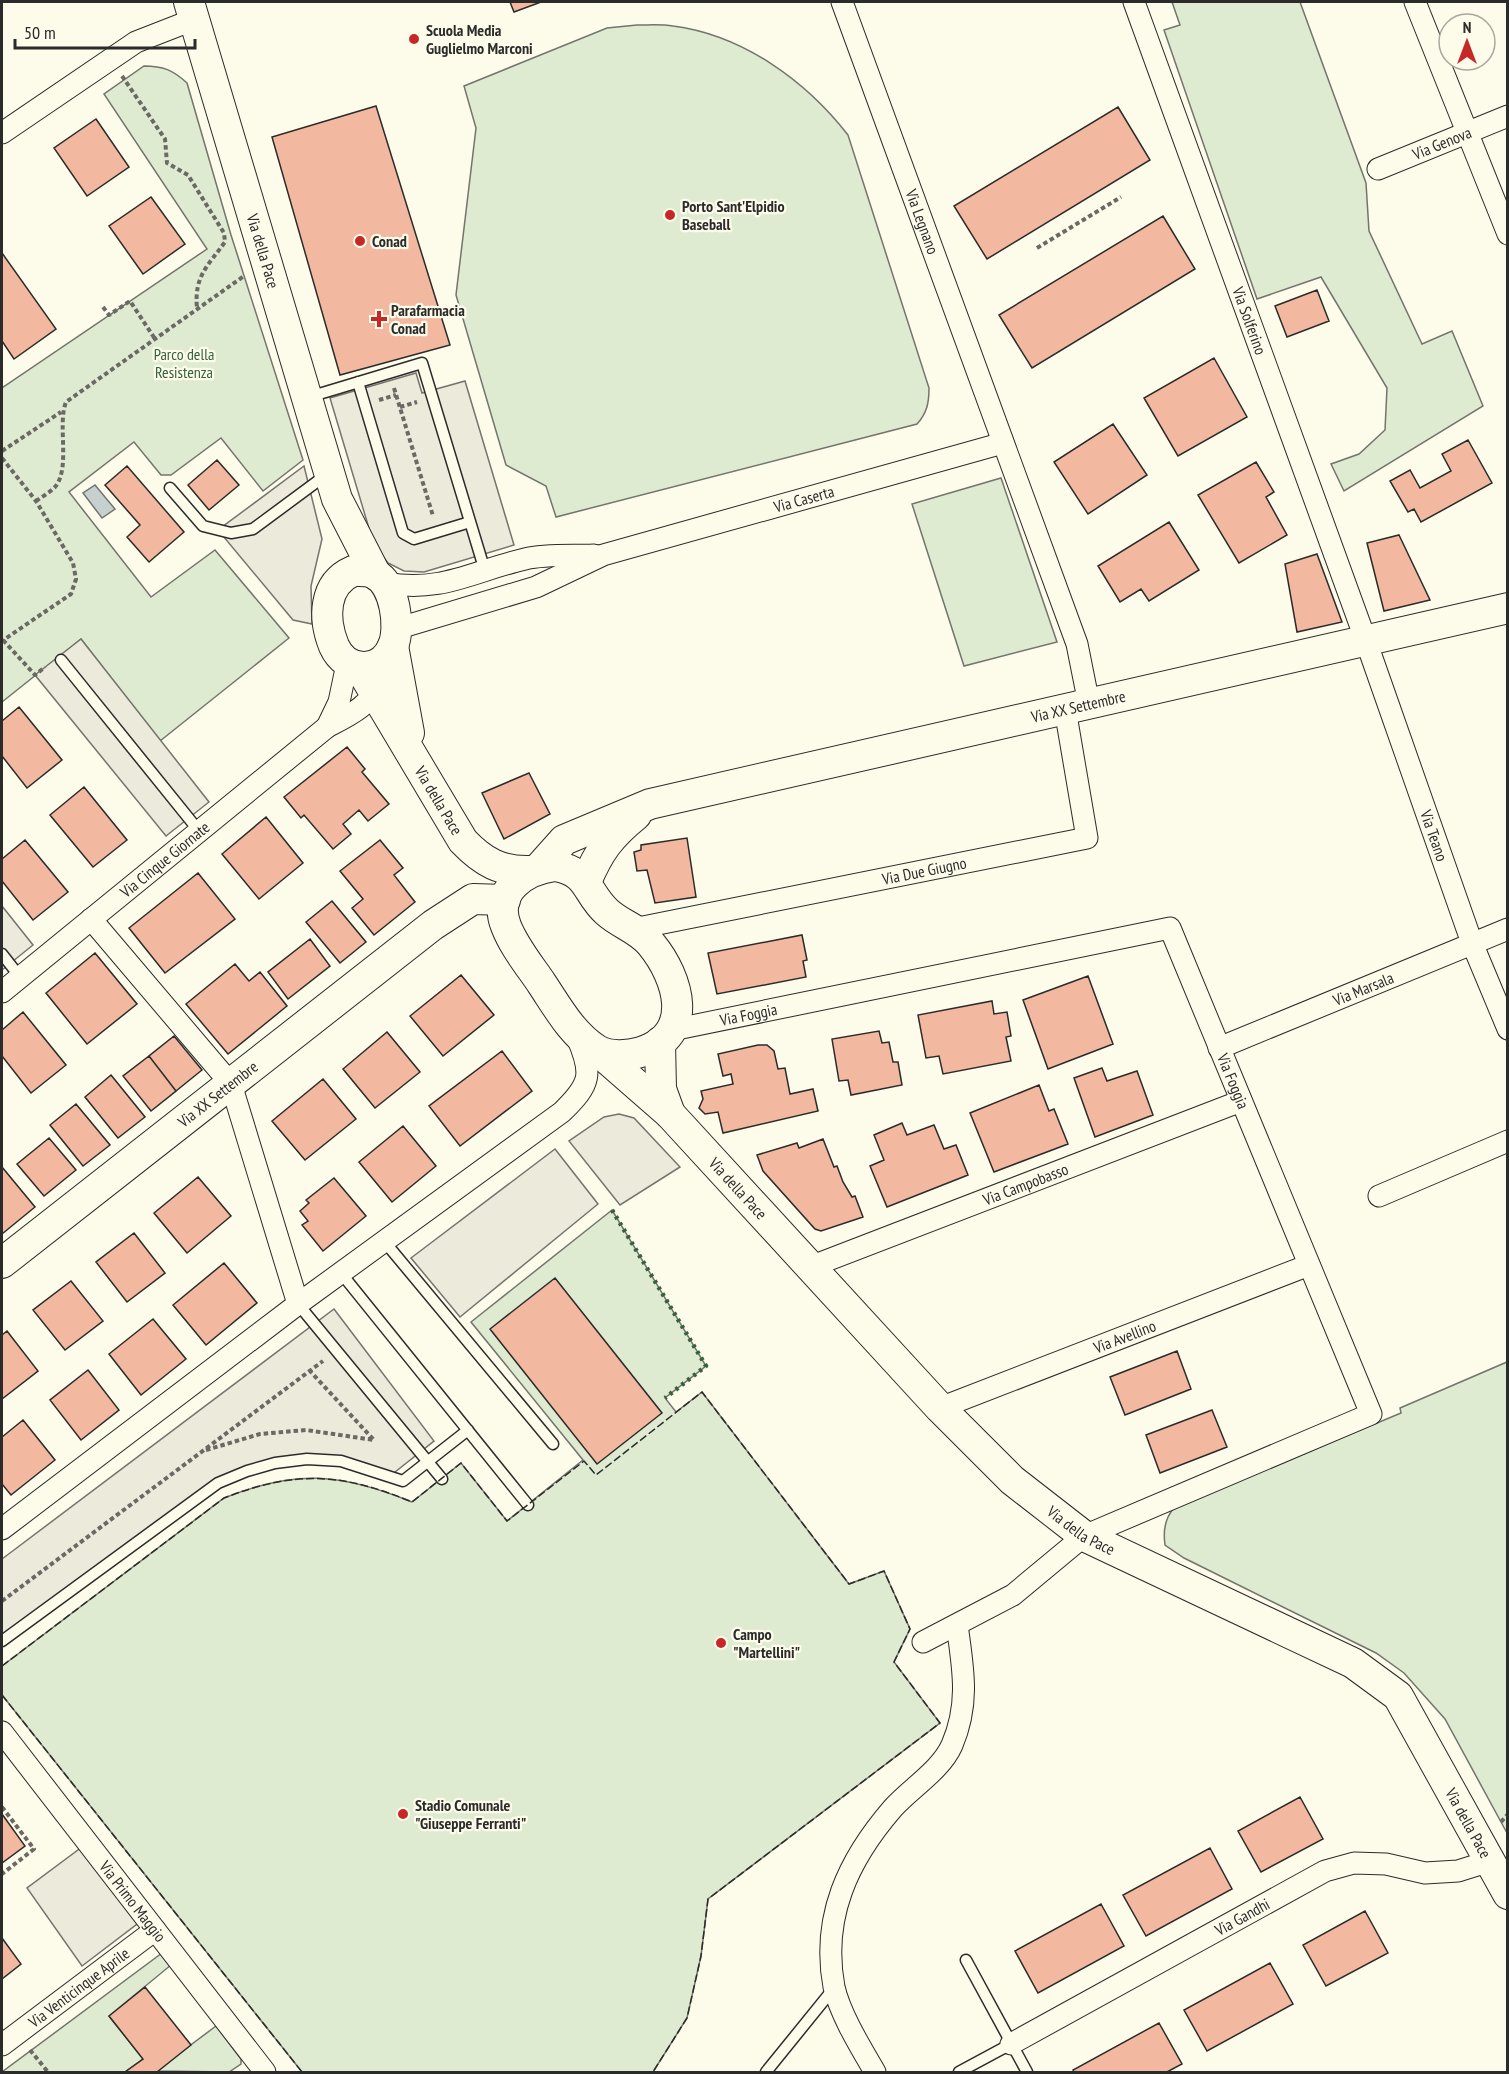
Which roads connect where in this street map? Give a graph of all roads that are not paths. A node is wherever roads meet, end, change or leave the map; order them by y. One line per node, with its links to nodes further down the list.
1 (842, 2): 12 (street, Via Legnano)
2 (1134, 2): 21 (street, Via Solferino)
3 (1415, 2): 7 (street)
4 (192, 10): 6 (street); 11 (street, Via della Pace)
5 (1508, 116): 7 (street, Via Genova)
6 (2, 133)
7 (1467, 133): 8 (street, Via Genova); 9 (street)
8 (1378, 169)
9 (1508, 234)
10 (358, 382): 11 (lane); 15 (lane); 15 (lane)
11 (307, 397): 13 (street, Via della Pace)
12 (1004, 443): 16 (street, Via Caserta); 25 (street, Via Legnano)
13 (333, 486): 14 (lane); 18 (street, Via della Pace); 19 (street, Via della Pace)
14 (170, 488)
15 (470, 522): 17 (lane)
16 (603, 555): 17 (street, Via Caserta); 22 (street, Via Caserta)
17 (485, 571): 18 (street, Via Caserta)
18 (381, 579): 19 (street); 22 (street)
19 (333, 586): 22 (street)
20 (1508, 608): 21 (street, Via XX Settembre)
21 (1366, 641): 25 (street, Via XX Settembre); 39 (street, Via Teano)
22 (376, 653): 24 (street, Via della Pace); 26 (street, Via Cinque Giornate); 27 (street, Via della Pace)
23 (62, 660): 29 (lane)
24 (376, 693): 26 (street, Via Cinque Giornate); 27 (street, Via della Pace)
25 (1077, 706): 28 (street, Via XX Settembre); 37 (street, Via Due Giugno)
26 (327, 727): 29 (street, Via Cinque Giornate)
27 (415, 759): 30 (street, Via della Pace)
28 (650, 804): 31 (street, Via XX Settembre); 32 (street, Via XX Settembre)
29 (199, 831): 35 (street, Via Cinque Giornate)
30 (468, 853): 31 (street, Via della Pace); 33 (street, Via della Pace); 34 (street)
31 (535, 870): 32 (street, Via della Pace); 33 (street, Via XX Settembre)
32 (586, 882): 37 (street, Via della Pace)
33 (506, 898): 34 (street, Via XX Settembre); 40 (street)
34 (464, 903): 36 (street, Via XX Settembre)
35 (91, 919): 42 (street, Via Cinque Giornate); 48 (street)
36 (433, 925): 40 (street, Via XX Settembre); 48 (street, Via XX Settembre)
37 (633, 929): 45 (street, Via della Pace)
38 (1508, 929): 39 (street, Via Marsala)
39 (1472, 943): 44 (street, Via Teano); 47 (street, Via Marsala)
40 (516, 946): 46 (street, Via della Pace)
41 (2, 954): 42 (lane)
42 (20, 977): 43 (street, Via Cinque Giornate)
43 (2, 992)
44 (1508, 1029)
45 (666, 1036): 46 (street); 47 (street, Via Foggia); 50 (street, Via della Pace)
46 (588, 1044): 50 (street, Via della Pace); 53 (street)
47 (1220, 1048): 49 (street, Via Foggia)
48 (231, 1084): 54 (street, Via XX Settembre); 58 (street)
49 (1241, 1101): 55 (street, Via Foggia); 56 (street, Via Campobasso)
50 (670, 1114): 56 (street, Via della Pace)
51 (1508, 1142): 52 (street)
52 (1379, 1196)
53 (384, 1241): 57 (street); 61 (lane)
54 (2, 1263)
55 (1309, 1265): 59 (street, Via Avellino); 66 (street, Via Foggia)
56 (810, 1267): 59 (street, Via della Pace)
57 (341, 1273): 58 (street); 60 (lane)
58 (298, 1304): 62 (lane); 65 (street)
59 (940, 1408): 66 (street, Via della Pace)
60 (468, 1430): 62 (lane); 64 (lane)
61 (553, 1444)
62 (428, 1462): 63 (lane); 68 (lane)
63 (442, 1479)
64 (528, 1505)
65 (2, 1529)
66 (1084, 1536): 67 (street); 71 (street, Via della Pace)
67 (957, 1625): 69 (street); 75 (street)
68 (2, 1641)
69 (923, 1642)
70 (2, 1732): 73 (street, Via Primo Maggio)
71 (1490, 1862): 72 (street, Via della Pace); 76 (street, Via Gandhi)
72 (1508, 1894)
73 (155, 1930): 77 (street, Via Venticinque Aprile); 78 (street, Via Primo Maggio)
74 (966, 1960): 76 (lane)
75 (834, 1988): 79 (lane); 80 (street)
76 (1011, 2044): 81 (lane, Via Gandhi); 82 (lane)
77 (2, 2045)
78 (255, 2069)
79 (766, 2073)
80 (875, 2073)
81 (959, 2073)
82 (1027, 2073)

